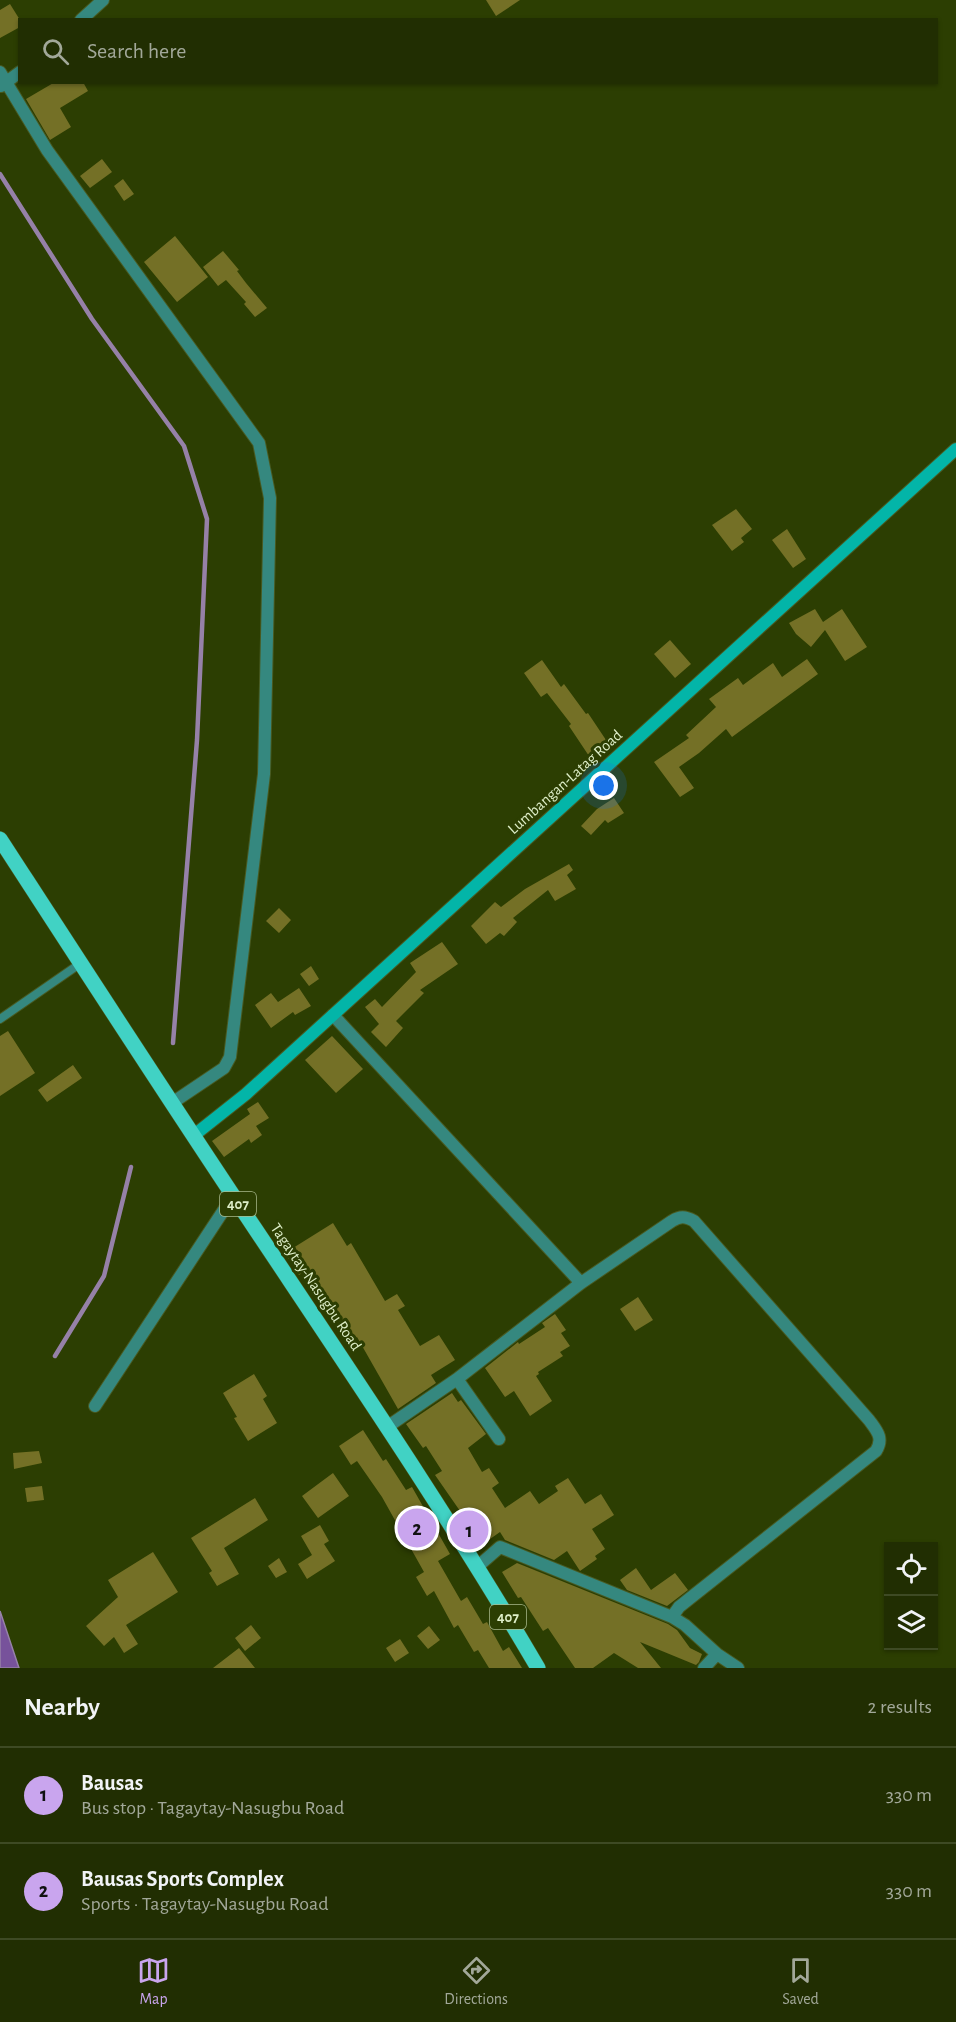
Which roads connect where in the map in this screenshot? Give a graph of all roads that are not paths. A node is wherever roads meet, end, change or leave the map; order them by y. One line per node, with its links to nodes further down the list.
1 (103, 0): 2 (street)
2 (83, 18)
3 (18, 73): 4 (street)
4 (2, 81): 10 (street)
5 (956, 449): 8 (street, Lumbangan-Latag Road)
6 (1, 842): 7 (main road, Tagaytay-Nasugbu Road / 407)
7 (81, 963): 9 (lane); 10 (main road, Tagaytay-Nasugbu Road / 407)
8 (333, 1015): 11 (street, Lumbangan-Latag Road); 13 (street)
9 (0, 1019)
10 (172, 1102): 11 (main road, Tagaytay-Nasugbu Road / 407)
11 (193, 1136): 12 (main road, Tagaytay-Nasugbu Road / 407)
12 (233, 1196): 15 (street); 16 (main road, Tagaytay-Nasugbu Road / 407)
13 (581, 1283): 14 (street); 19 (street)
14 (457, 1379): 16 (street); 17 (street)
15 (95, 1406)
16 (387, 1427): 18 (main road, Tagaytay-Nasugbu Road / 407)
17 (498, 1439)
18 (477, 1567): 19 (street); 21 (main road, Tagaytay-Nasugbu Road / 407)
19 (672, 1617): 20 (street)
20 (717, 1654): 22 (street); 23 (street)
21 (538, 1668)
22 (704, 1668)
23 (738, 1668)

